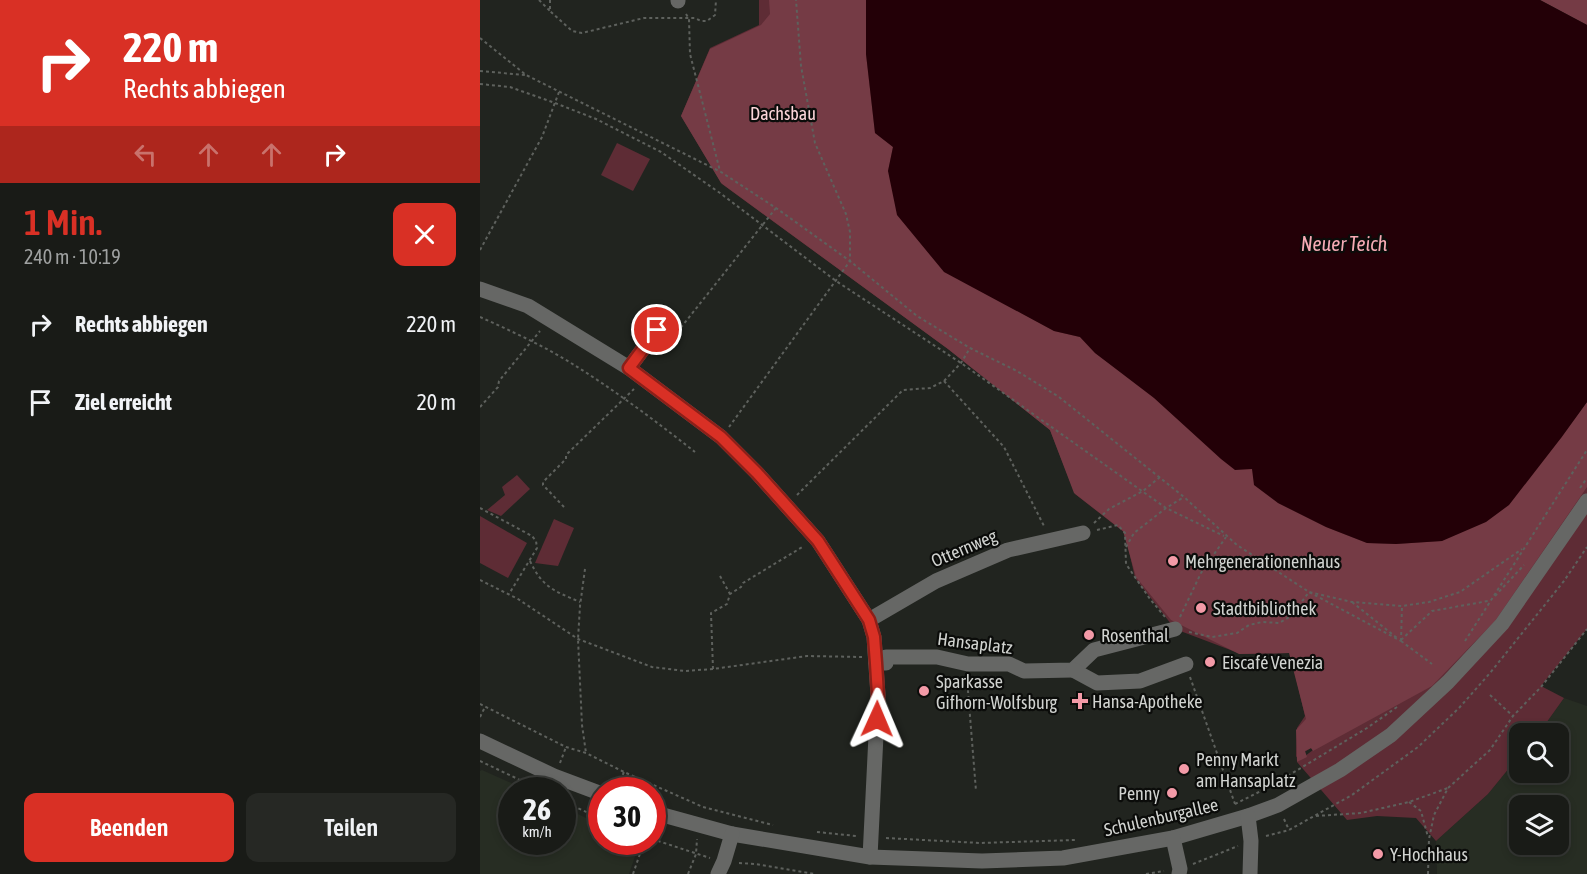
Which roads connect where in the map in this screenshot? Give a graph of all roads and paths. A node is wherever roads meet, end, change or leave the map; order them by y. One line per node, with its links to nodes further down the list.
1 (539, 0): 6 (path)
2 (550, 0): 6 (path)
3 (678, 0): 7 (path)
4 (716, 0): 7 (path)
5 (796, 0): 18 (path)
6 (550, 11): 7 (path)
7 (689, 19): 14 (path)
8 (480, 38): 10 (path)
9 (480, 71): 10 (path)
10 (526, 75): 12 (path)
11 (480, 84): 13 (path)
12 (559, 92): 13 (path); 14 (path)
13 (555, 102): 16 (path); 17 (path)
14 (721, 172): 15 (path)
15 (776, 208): 16 (path); 18 (path)
16 (763, 225): 19 (path); 23 (path)
17 (480, 250)
18 (850, 261): 19 (path); 25 (path)
19 (836, 281): 26 (path); 32 (path)
20 (480, 289): 22 (street)
21 (480, 316): 24 (path)
22 (549, 319): 24 (path); 27 (street)
23 (657, 330): 27 (street)
24 (531, 341): 30 (path); 31 (path)
25 (970, 348): 26 (path); 35 (path)
26 (961, 363): 29 (path); 36 (path)
27 (629, 368): 28 (street)
28 (644, 380): 30 (path); 32 (street)
29 (944, 381): 39 (path); 45 (path)
30 (624, 399): 34 (path); 40 (path)
31 (480, 407)
32 (721, 437): 39 (street)
33 (1587, 450): 47 (path)
34 (695, 452)
35 (1160, 477): 36 (path); 37 (path)
36 (1143, 491): 42 (path); 43 (path)
37 (1184, 497): 42 (path); 44 (path)
38 (1587, 501): 90 (street, Schulenburgallee)
39 (786, 506): 60 (street)
40 (564, 507)
41 (480, 508): 49 (path)
42 (1166, 508): 44 (path); 48 (path)
43 (1083, 533): 45 (street, Otternweg); 48 (path)
44 (1227, 537): 53 (path); 61 (path)
45 (1051, 541): 60 (street, Otternweg)
46 (806, 544): 55 (path)
47 (1523, 548): 56 (path); 59 (path)
48 (1125, 549): 61 (path)
49 (530, 561): 54 (path); 57 (path)
50 (585, 569): 57 (path)
51 (720, 576): 55 (path)
52 (480, 580): 54 (path)
53 (1309, 592): 58 (path); 63 (path); 65 (path)
54 (508, 594): 64 (path)
55 (730, 594): 71 (path)
56 (1490, 601): 65 (path); 66 (path)
57 (580, 602): 64 (path)
58 (1352, 602): 59 (path); 65 (path)
59 (1402, 606): 65 (path)
60 (869, 620): 67 (street)
61 (1175, 629): 72 (street)
62 (1587, 629): 77 (path)
63 (1198, 634)
64 (578, 639): 71 (path); 80 (path)
65 (1401, 641): 70 (path)
66 (1463, 644)
67 (876, 663): 68 (street, Hansaplatz); 71 (path); 96 (street)
68 (968, 664): 72 (street, Hansaplatz); 87 (path)
69 (1186, 664): 72 (street, Hansaplatz); 75 (path)
70 (1432, 664)
71 (713, 669)
72 (1073, 670)
73 (1490, 695): 77 (path)
74 (480, 704): 76 (path)
75 (1402, 704)
76 (485, 707): 78 (path); 80 (path)
77 (1513, 716): 85 (path)
78 (480, 717)
79 (480, 741): 86 (street)
80 (586, 753): 82 (path)
81 (480, 761): 83 (path)
82 (624, 772): 84 (path); 93 (path)
83 (514, 777)
84 (622, 777)
85 (1448, 788): 88 (path); 99 (path)
86 (588, 789)
87 (976, 791)
88 (1409, 802): 91 (path); 99 (path)
89 (666, 816): 92 (street, Schulenburgallee)
90 (1248, 816): 97 (street, Schulenburgallee); 106 (street)
91 (1314, 816)
92 (697, 825): 95 (street, Schulenburgallee); 103 (path)
93 (776, 825)
94 (816, 832): 96 (path)
95 (732, 834): 101 (street, Schulenburgallee); 104 (street)
96 (872, 838): 98 (path); 101 (street)
97 (1173, 838): 101 (street, Schulenburgallee); 105 (street)
98 (1082, 839)
99 (1429, 839): 107 (path)
100 (640, 855): 102 (path)
101 (870, 857)
102 (633, 874)
103 (688, 874)
104 (718, 874)
105 (1179, 874)
106 (1250, 874)
107 (1428, 874)

